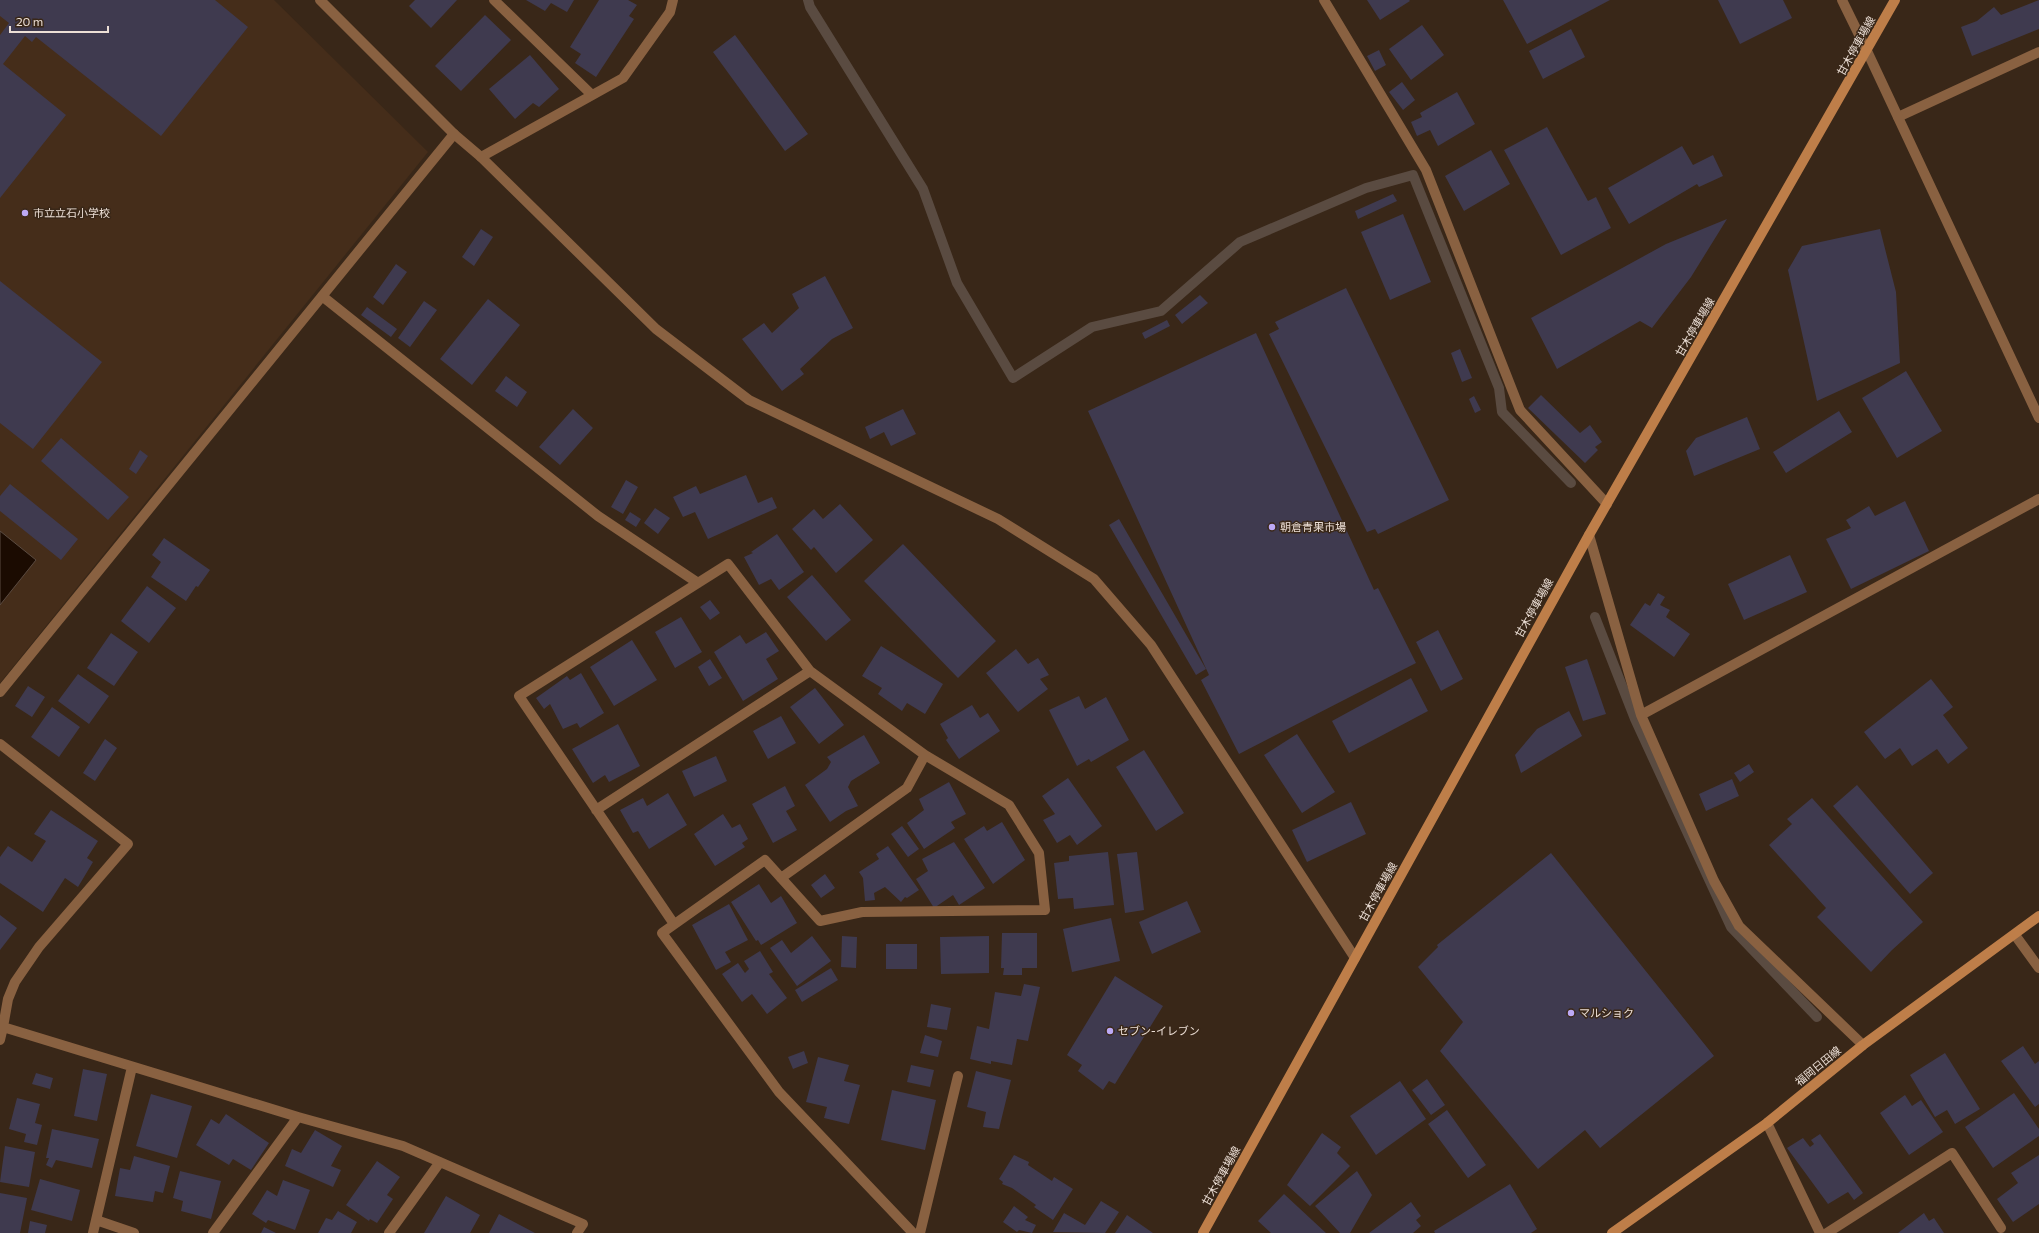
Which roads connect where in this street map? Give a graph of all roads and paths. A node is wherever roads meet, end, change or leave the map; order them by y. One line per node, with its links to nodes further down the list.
1 (320, 0): 11 (street)
2 (494, 0): 9 (street)
3 (673, 0): 9 (street)
4 (1324, 0): 16 (street)
5 (1842, 0): 7 (street)
6 (1895, 0): 7 (main road, 甘木停車場線)
7 (1867, 51): 10 (street); 16 (main road, 甘木停車場線)
8 (2039, 52): 10 (street)
9 (592, 95): 12 (street)
10 (1898, 117): 14 (street)
11 (454, 134): 12 (street); 13 (street)
12 (481, 156): 29 (street)
13 (322, 296): 18 (street); 20 (street)
14 (2039, 418)
15 (2039, 499): 21 (street)
16 (1607, 504): 17 (main road, 甘木停車場線)
17 (1589, 535): 21 (street); 29 (main road, 甘木停車場線)
18 (698, 583): 19 (street); 24 (street)
19 (810, 671): 23 (street); 24 (street)
20 (0, 692)
21 (1641, 715): 35 (street)
22 (0, 744): 31 (street)
23 (925, 755): 25 (street); 25 (street)
24 (596, 810): 27 (street)
25 (781, 878): 27 (street)
26 (2039, 916): 28 (main road, 福岡日田線)
27 (674, 924): 48 (street)
28 (2015, 935): 30 (street); 35 (main road, 福岡日田線)
29 (1355, 958): 50 (main road, 甘木停車場線)
30 (2039, 968)
31 (8, 999): 32 (street); 33 (street)
32 (0, 1012)
33 (3, 1027): 34 (street); 36 (street)
34 (0, 1040)
35 (1863, 1045): 39 (main road, 福岡日田線)
36 (132, 1067): 38 (street); 41 (street)
37 (958, 1076): 49 (street)
38 (298, 1117): 40 (street); 45 (street)
39 (1767, 1123): 51 (main road, 福岡日田線); 52 (street)
40 (440, 1162): 46 (street); 47 (street)
41 (96, 1220): 43 (street); 44 (street)
42 (2001, 1228): 53 (street)
43 (93, 1233)
44 (134, 1233)
45 (213, 1233)
46 (389, 1233)
47 (576, 1233)
48 (913, 1233)
49 (920, 1233)
50 (1203, 1233)
51 (1612, 1233)
52 (1820, 1233)
53 (1827, 1233)

